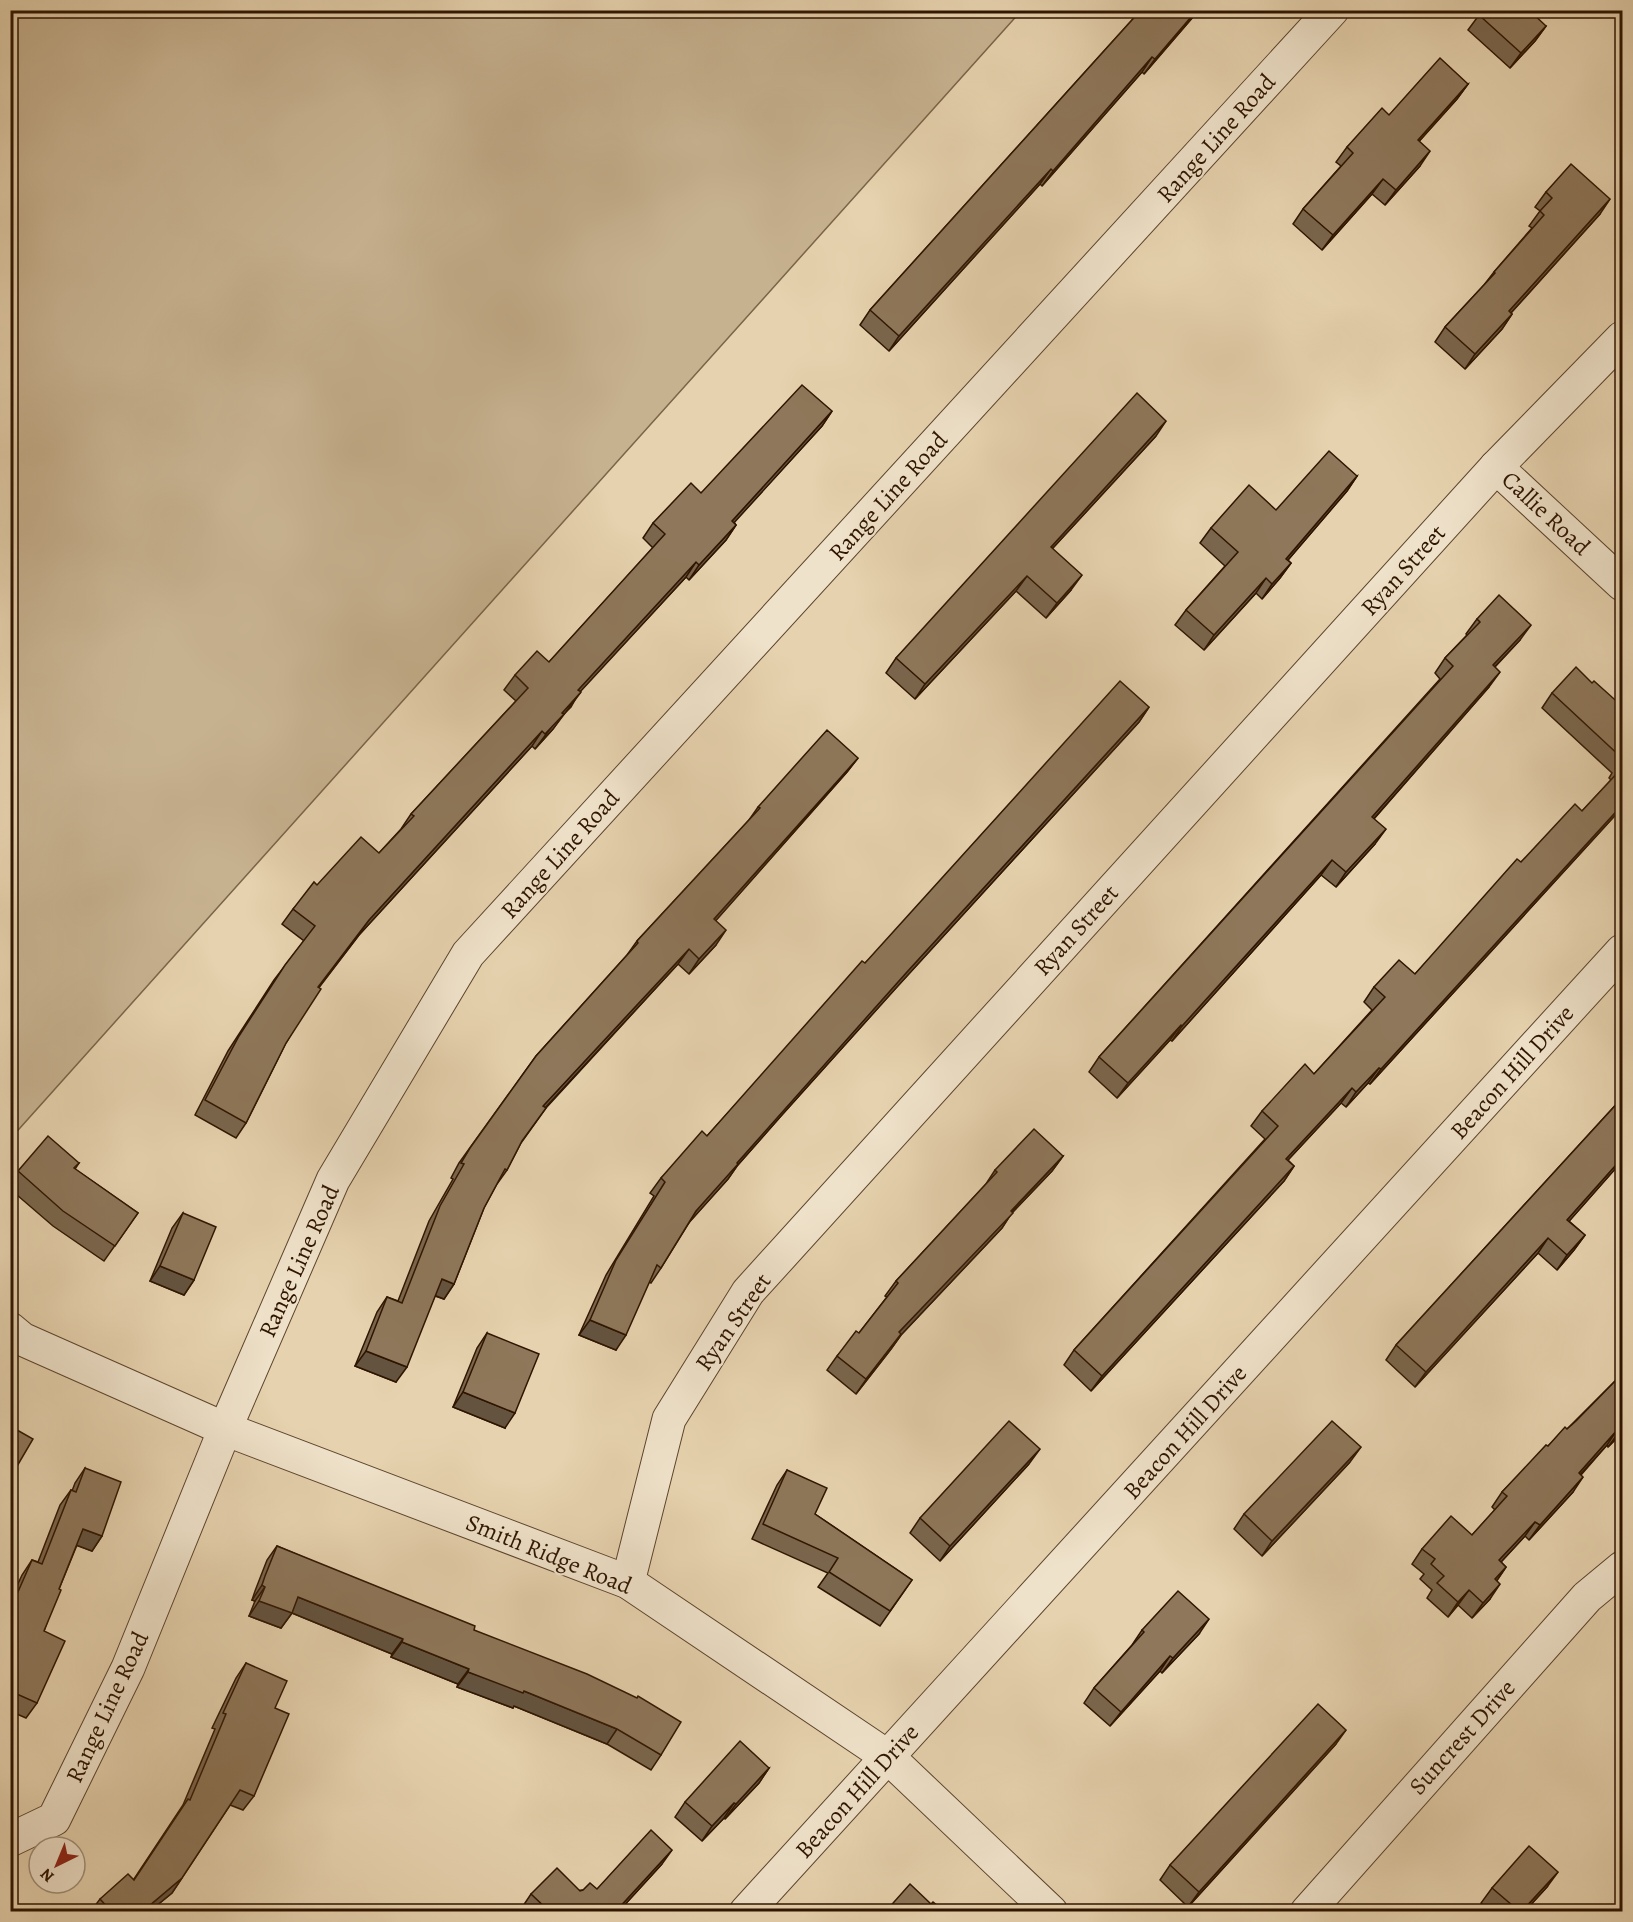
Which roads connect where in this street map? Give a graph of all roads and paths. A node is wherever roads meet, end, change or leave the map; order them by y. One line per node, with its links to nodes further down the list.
1 (1332, 10): 7 (street, Range Line Road)
2 (1623, 338): 3 (street, Ryan Street)
3 (1496, 467): 4 (street, Callie Road); 9 (street, Ryan Street)
4 (1623, 584)
5 (1623, 951): 10 (street, Beacon Hill Drive)
6 (10, 1329): 7 (street, Smith Ridge Road)
7 (225, 1430): 9 (street, Smith Ridge Road); 11 (street, Range Line Road)
8 (1623, 1568): 14 (street, Suncrest Drive)
9 (628, 1582): 10 (street, Smith Ridge Road)
10 (888, 1757): 12 (street, Beacon Hill Drive); 13 (street, Smith Ridge Road)
11 (10, 1840)
12 (746, 1911)
13 (1051, 1911)
14 (1307, 1911)

